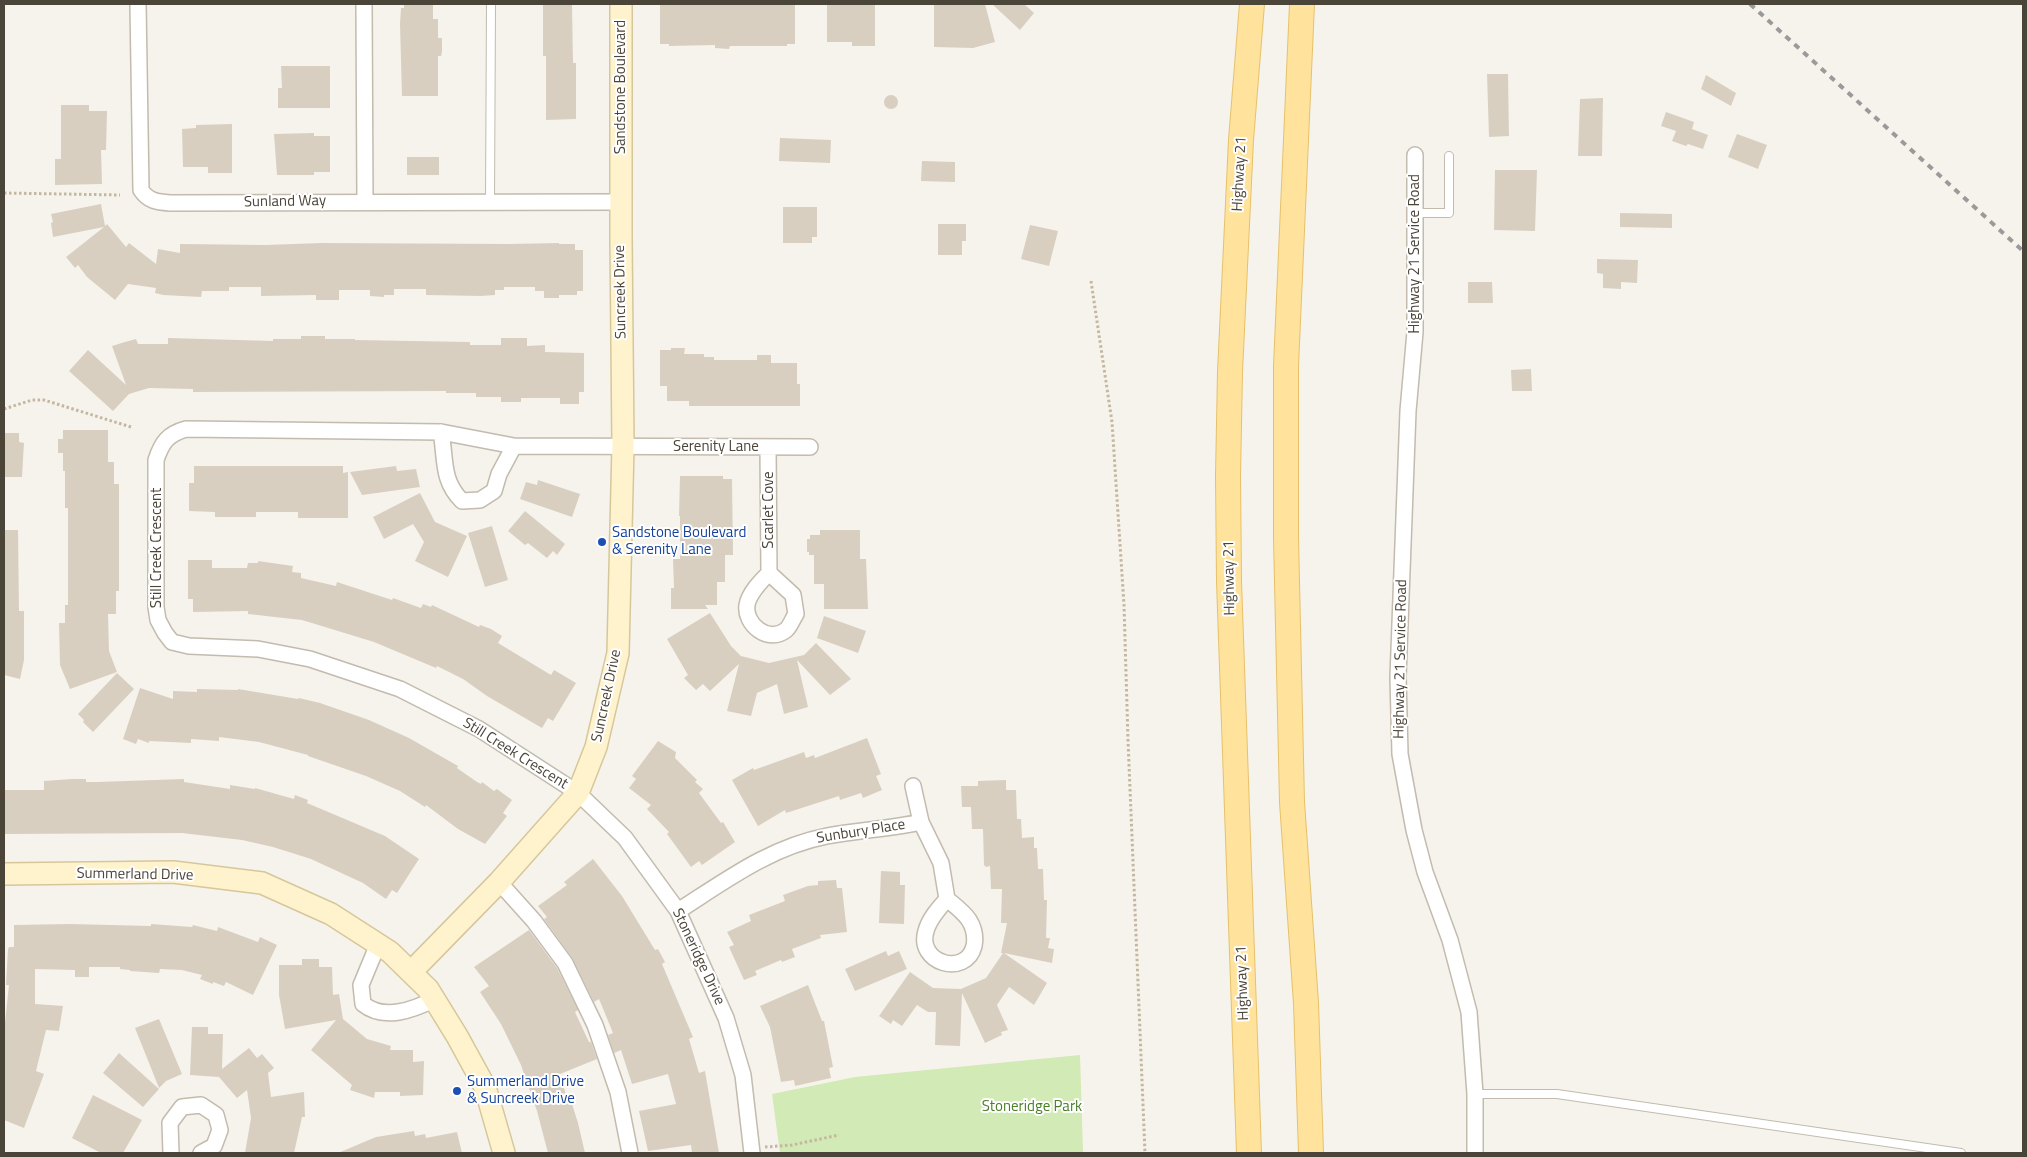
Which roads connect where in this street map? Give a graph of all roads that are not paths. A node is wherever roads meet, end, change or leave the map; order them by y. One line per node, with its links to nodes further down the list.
1 (138, 4): 10 (street, Sunland Way)
2 (364, 4): 10 (street)
3 (491, 4): 11 (lane)
4 (621, 4): 9 (street, Sandstone Boulevard)
5 (1252, 4): 36 (main road, Highway 21)
6 (1302, 4): 37 (main road)
7 (1415, 155): 13 (street, Highway 21 Service Road)
8 (1449, 156): 13 (lane)
9 (621, 170): 12 (street, Suncreek Drive)
10 (365, 202): 11 (street, Sunland Way)
11 (490, 202): 12 (street, Sunland Way)
12 (621, 202): 16 (street, Suncreek Drive)
13 (1416, 213): 30 (street, Highway 21 Service Road)
14 (441, 432): 15 (street, Still Creek Crescent); 15 (street); 21 (street, Still Creek Crescent)
15 (514, 446): 16 (street, Still Creek Crescent)
16 (623, 446): 17 (street, Serenity Lane); 21 (street, Suncreek Drive)
17 (768, 447): 18 (street, Serenity Lane); 19 (street, Scarlet Cove)
18 (810, 447)
19 (769, 572)
20 (913, 786): 22 (street)
21 (578, 793): 24 (street, Suncreek Drive); 26 (street, Stoneridge Drive)
22 (921, 822): 25 (street, Sunbury Place); 26 (street, Sunbury Place)
23 (4, 874): 27 (street, Summerland Drive)
24 (500, 882): 28 (street, Suncreek Drive); 35 (street)
25 (946, 898)
26 (678, 911): 31 (street, Stoneridge Drive)
27 (378, 944): 28 (street, Summerland Drive); 29 (street)
28 (411, 972): 29 (street, Summerland Drive)
29 (435, 999): 34 (street, Summerland Drive)
30 (1475, 1094): 38 (street, Highway 21 Service Road); 39 (lane)
31 (758, 1150)
32 (171, 1153): 33 (street)
33 (201, 1153)
34 (504, 1153)
35 (630, 1153)
36 (1249, 1153)
37 (1312, 1153)
38 (1475, 1153)
39 (1961, 1153)

